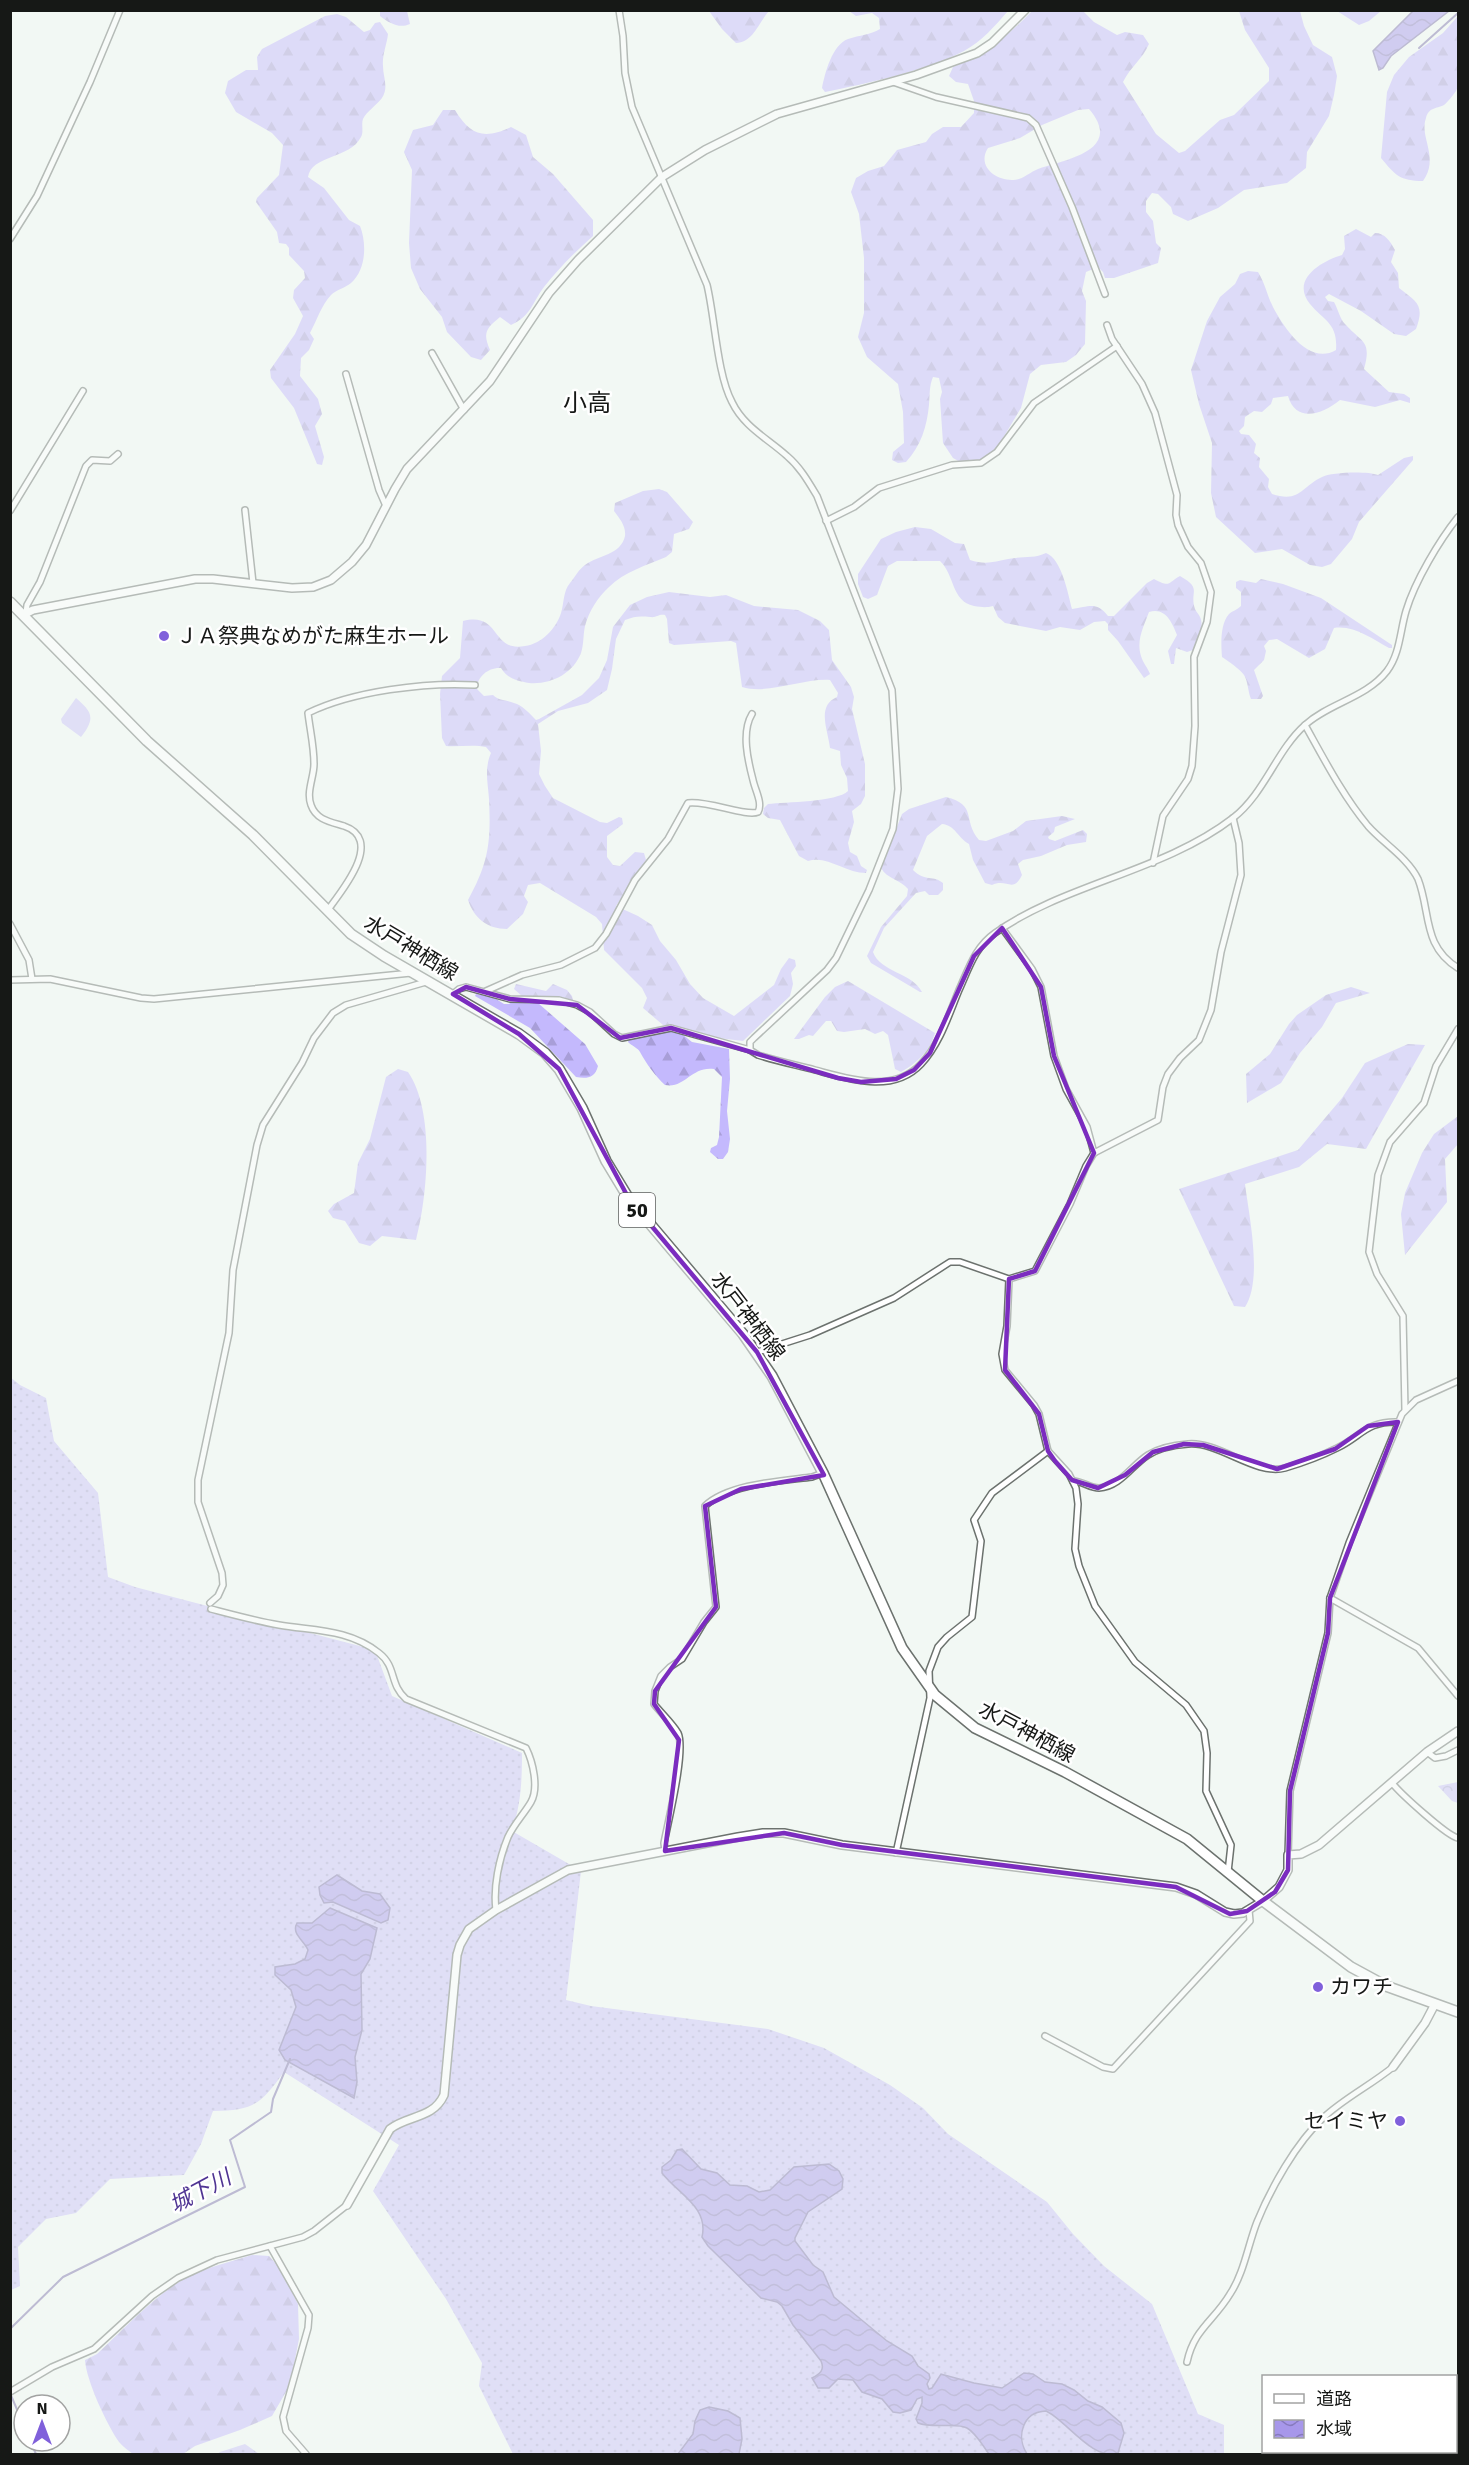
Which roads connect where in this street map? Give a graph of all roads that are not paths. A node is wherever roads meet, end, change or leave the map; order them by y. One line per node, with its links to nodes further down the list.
1 (619, 10): 5 (street)
2 (1025, 10): 4 (street)
3 (118, 11): 6 (street)
4 (893, 82): 5 (street); 7 (street)
5 (662, 177): 13 (street); 19 (street)
6 (10, 239)
7 (1106, 294)
8 (1107, 325): 9 (street)
9 (1117, 346): 19 (street); 27 (street)
10 (432, 353): 13 (street)
11 (346, 374): 15 (street)
12 (83, 391): 17 (street)
13 (464, 410): 15 (street)
14 (118, 454): 22 (street)
15 (386, 506): 20 (street)
16 (244, 510): 20 (street)
17 (10, 511)
18 (1458, 517): 25 (street)
19 (826, 521): 39 (street)
20 (253, 583): 22 (street)
21 (11, 604): 22 (main road, 水戸神栖線 / 50)
22 (25, 614): 28 (main road, 水戸神栖線 / 50)
23 (475, 685): 28 (street)
24 (752, 714): 36 (street)
25 (1305, 725): 26 (street); 31 (street)
26 (1233, 818): 27 (street); 40 (street)
27 (1153, 863): 30 (street)
28 (327, 911): 32 (main road, 水戸神栖線 / 50)
29 (10, 924): 33 (street)
30 (1002, 928): 39 (street); 40 (street)
31 (1458, 968)
32 (413, 973): 33 (street); 35 (main road, 水戸神栖線 / 50)
33 (32, 979): 34 (street)
34 (10, 980)
35 (430, 982): 37 (main road, 水戸神栖線 / 50); 62 (street)
36 (485, 992): 37 (street); 39 (street)
37 (453, 994): 42 (main road, 水戸神栖線 / 50)
38 (1458, 1029): 44 (street)
39 (750, 1050)
40 (1094, 1153): 41 (street)
41 (1009, 1279): 42 (street); 46 (street)
42 (757, 1352): 47 (main road, 水戸神栖線 / 50)
43 (1458, 1381): 44 (street)
44 (1405, 1410): 45 (street)
45 (1398, 1422): 48 (street); 49 (street)
46 (1048, 1451): 48 (street); 50 (street)
47 (823, 1473): 50 (main road, 水戸神栖線 / 50); 57 (street)
48 (1073, 1481): 60 (street)
49 (1330, 1598): 51 (street); 59 (street)
50 (929, 1688): 58 (street); 60 (main road, 水戸神栖線 / 50)
51 (1458, 1696)
52 (1458, 1731): 54 (street)
53 (1458, 1750): 54 (street)
54 (1427, 1752): 55 (street)
55 (1392, 1783): 56 (street); 59 (street)
56 (1458, 1838)
57 (665, 1851): 58 (street); 62 (street)
58 (896, 1853): 63 (street)
59 (1288, 1855): 61 (street)
60 (1228, 1872): 61 (main road, 水戸神栖線 / 50)
61 (1263, 1901): 63 (street); 64 (main road, 水戸神栖線 / 50)
62 (496, 1910): 68 (street)
63 (1250, 1910): 66 (street)
64 (1435, 2004): 65 (main road, 水戸神栖線 / 50); 67 (street)
65 (1458, 2012)
66 (1045, 2036)
67 (1393, 2067): 70 (street)
68 (347, 2205): 69 (street)
69 (270, 2246): 71 (street); 72 (street)
70 (1187, 2362)
71 (12, 2391)
72 (306, 2454)

